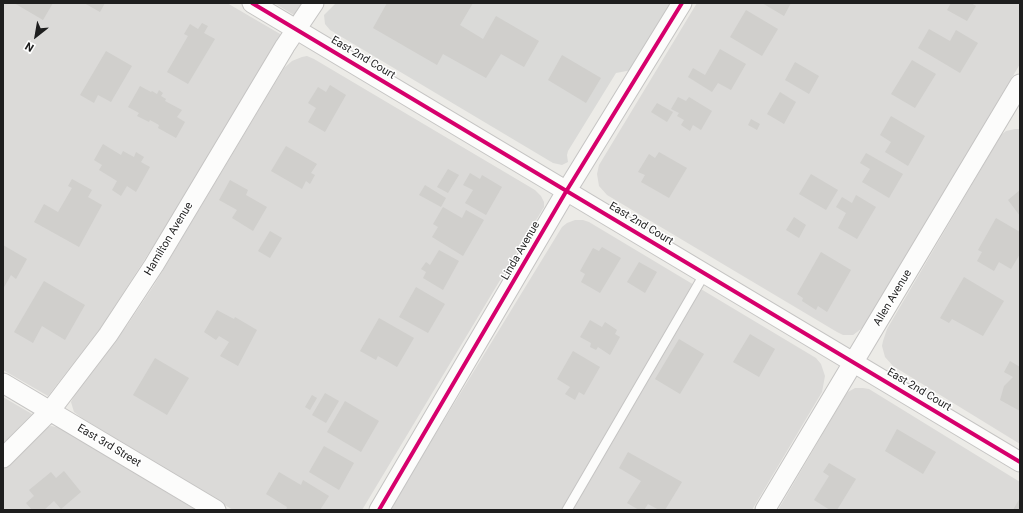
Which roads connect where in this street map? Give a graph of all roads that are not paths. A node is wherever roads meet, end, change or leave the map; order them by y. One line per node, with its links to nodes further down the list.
1 (252, 3): 4 (street, East 2nd Court)
2 (314, 3): 4 (street, Hamilton Avenue)
3 (682, 3): 7 (street, Linda Avenue)
4 (296, 29): 7 (street, East 2nd Court); 11 (street, Hamilton Avenue)
5 (1020, 84): 6 (street, Allen Avenue)
6 (1014, 110): 9 (street, Allen Avenue)
7 (567, 190): 8 (street, East 2nd Court); 15 (street, Linda Avenue)
8 (705, 273): 9 (street, East 2nd Court); 16 (lane)
9 (854, 362): 13 (street, East 2nd Court); 17 (street, Allen Avenue)
10 (3, 383): 11 (street, East 3rd Street)
11 (50, 411): 12 (street, Hamilton Avenue); 14 (street, East 3rd Street)
12 (3, 458)
13 (1020, 462)
14 (216, 510)
15 (379, 510)
16 (567, 510)
17 (765, 510)

